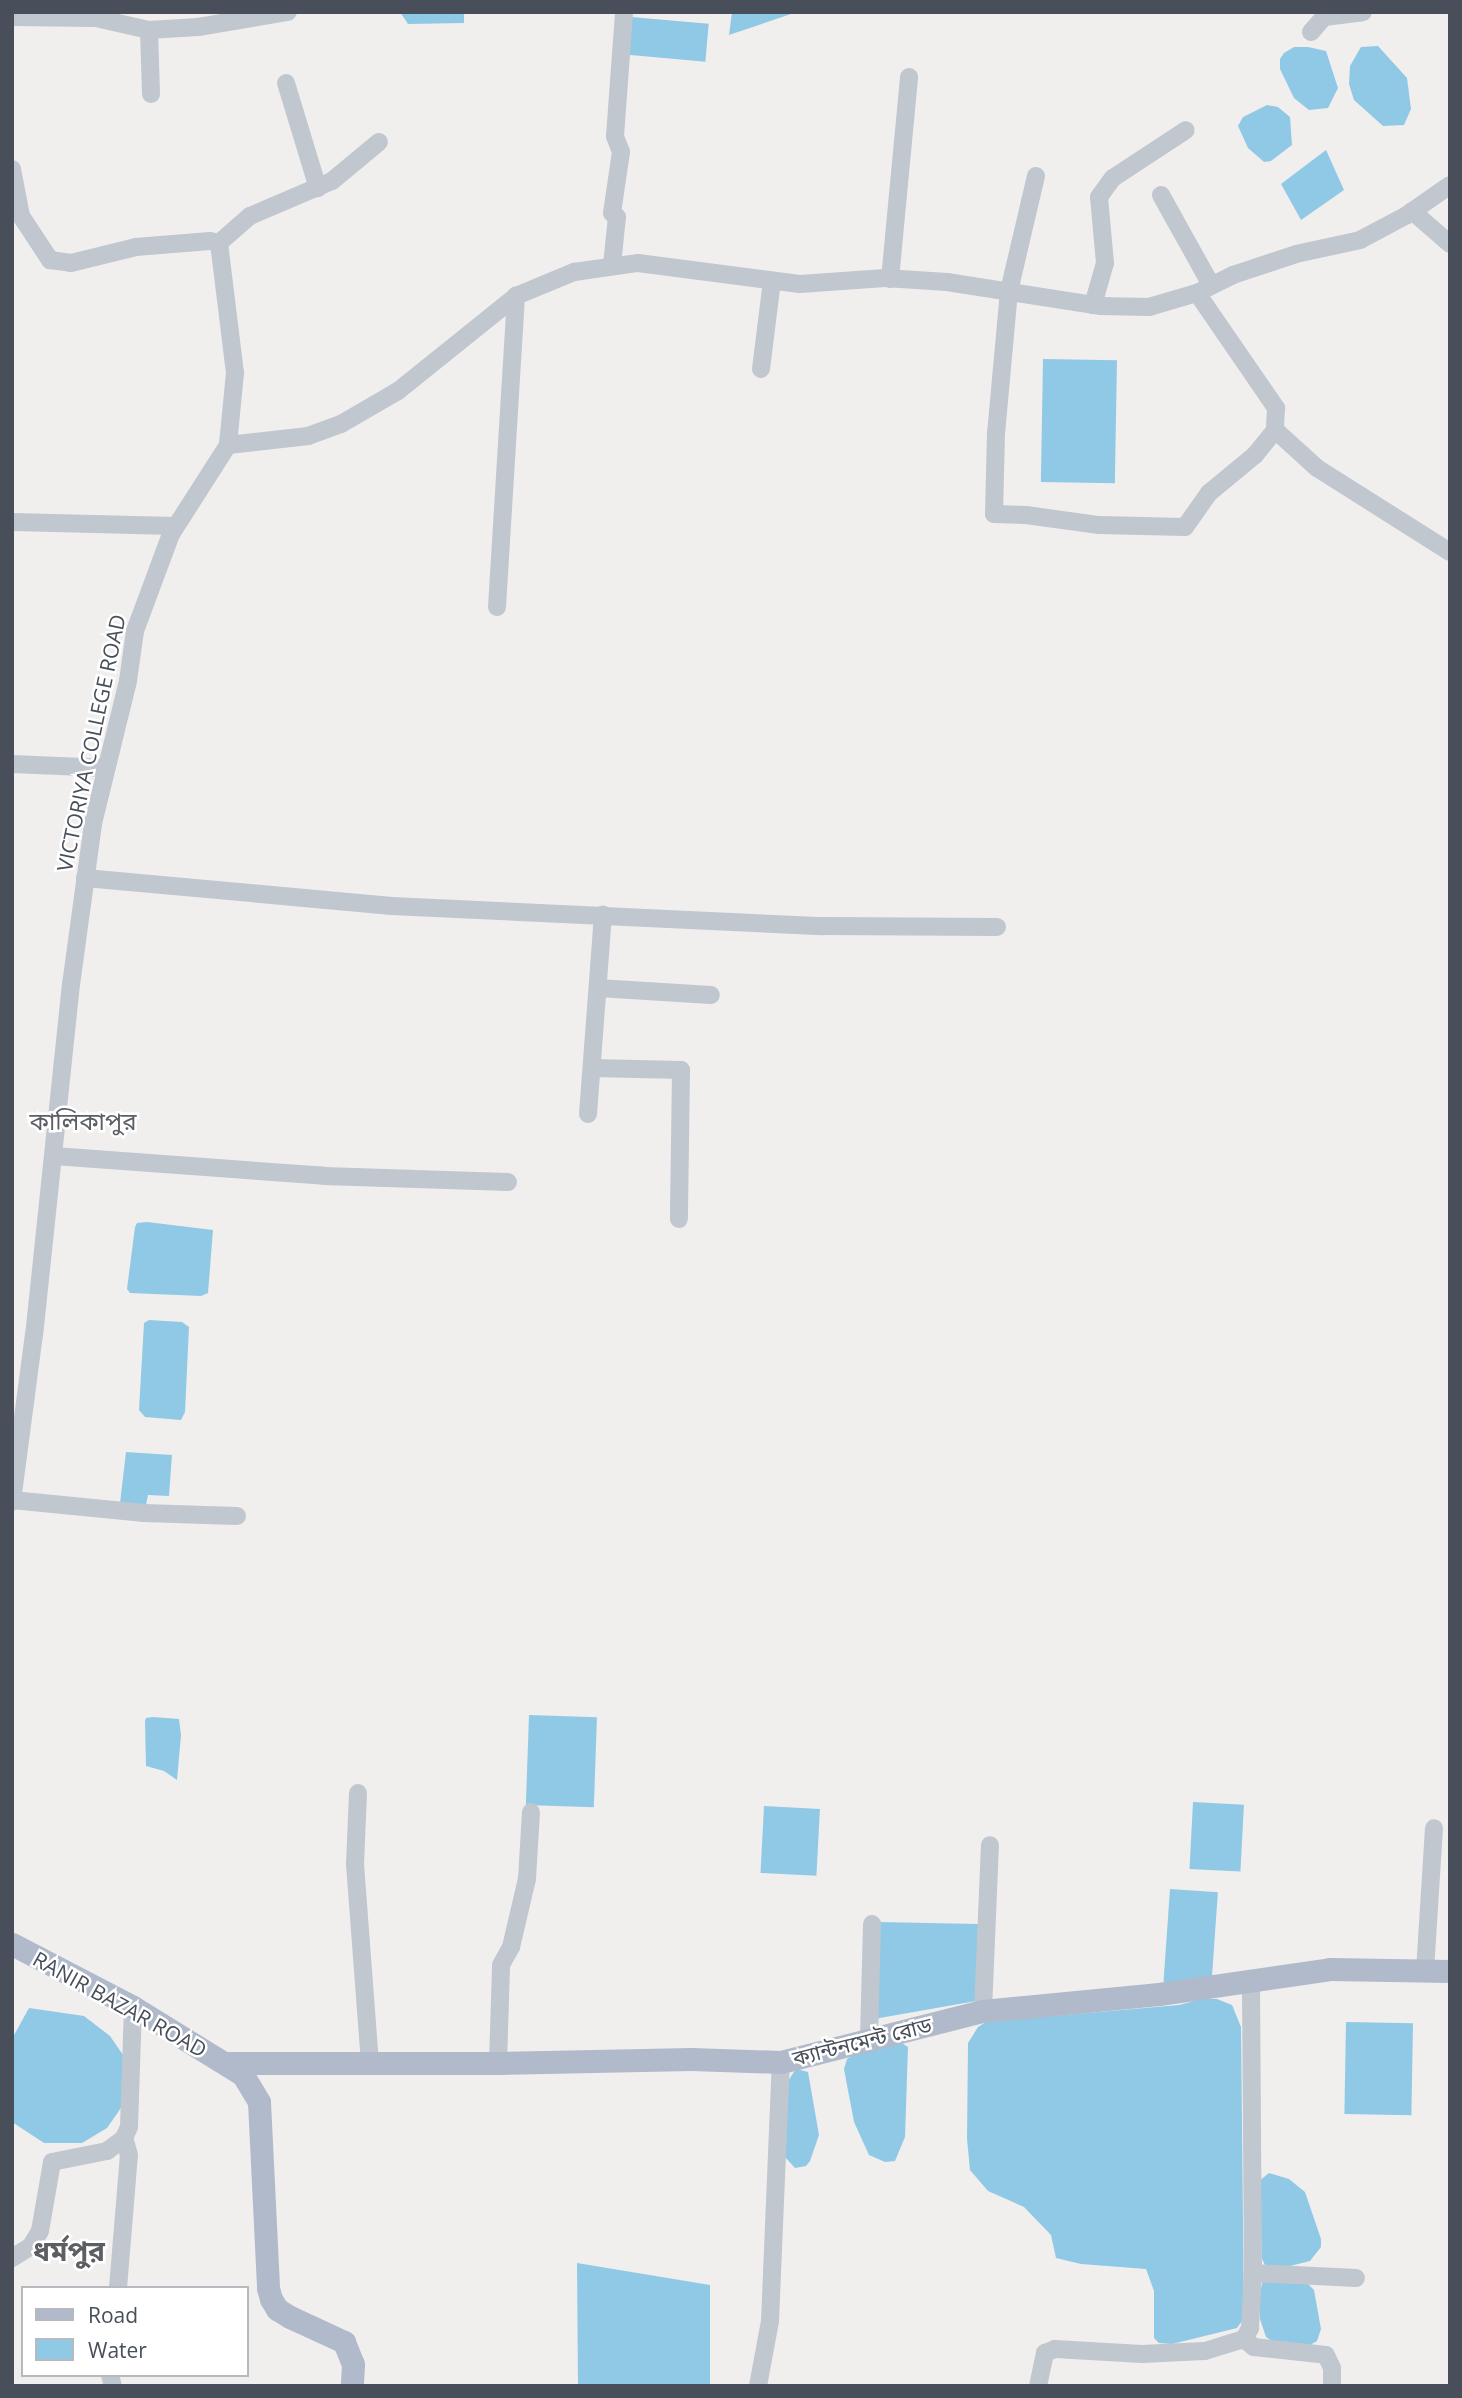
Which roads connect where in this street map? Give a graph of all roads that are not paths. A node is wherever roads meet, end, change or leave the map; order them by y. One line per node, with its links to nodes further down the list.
1 (288, 12): 6 (street)
2 (624, 12): 21 (street)
3 (1363, 12): 7 (street)
4 (13, 15): 5 (street); 6 (street)
5 (12, 24)
6 (149, 30): 10 (street)
7 (1311, 32)
8 (909, 77): 22 (street)
9 (286, 83): 16 (street)
10 (151, 94)
11 (1186, 130): 27 (street)
12 (379, 142): 16 (street)
13 (12, 169): 19 (street)
14 (1036, 176): 25 (street)
15 (1450, 185): 18 (street)
16 (318, 188): 19 (street)
17 (1161, 195): 24 (street)
18 (1412, 211): 20 (street); 24 (street)
19 (219, 243): 30 (street, VICTORIYA COLLEGE ROAD)
20 (1450, 243)
21 (612, 265): 23 (street); 26 (street)
22 (890, 279): 23 (street); 25 (street)
23 (772, 281): 28 (street)
24 (1204, 289): 27 (street); 29 (street)
25 (1009, 292): 27 (street); 29 (street)
26 (516, 296): 30 (street); 34 (street)
27 (1093, 305)
28 (761, 369)
29 (1275, 430): 33 (street)
30 (228, 445): 32 (street, VICTORIYA COLLEGE ROAD)
31 (12, 522): 32 (street)
32 (175, 526): 36 (street, VICTORIYA COLLEGE ROAD)
33 (1450, 552)
34 (497, 607)
35 (12, 764): 36 (street)
36 (106, 768): 37 (street, VICTORIYA COLLEGE ROAD)
37 (85, 878): 38 (street); 44 (street, VICTORIYA COLLEGE ROAD)
38 (603, 915): 39 (street); 40 (street)
39 (997, 927)
40 (598, 988): 41 (street); 42 (street)
41 (711, 995)
42 (592, 1068): 43 (street); 46 (street)
43 (588, 1114)
44 (54, 1156): 45 (street); 47 (street, VICTORIYA COLLEGE ROAD)
45 (508, 1182)
46 (679, 1219)
47 (12, 1501): 48 (street)
48 (237, 1516)
49 (358, 1793): 63 (street)
50 (531, 1812): 64 (street)
51 (1434, 1828): 55 (street)
52 (990, 1845): 59 (street)
53 (872, 1924): 60 (street)
54 (12, 1944): 58 (main road, RANIR BAZAR ROAD)
55 (1425, 1971): 56 (main road, ক্যান্টনমেন্ট রোড); 57 (main road, ক্যান্টনমেন্ট রোড)
56 (1450, 1971)
57 (1251, 1983): 59 (main road, ক্যান্টনমেন্ট রোড); 67 (street)
58 (133, 2007): 62 (main road, RANIR BAZAR ROAD); 65 (street)
59 (983, 2011): 60 (main road, ক্যান্টনমেন্ট রোড)
60 (869, 2039): 61 (main road, ক্যান্টনমেন্ট রোড)
61 (781, 2062): 64 (main road, ক্যান্টনমেন্ট রোড); 72 (street)
62 (228, 2063): 63 (main road, ক্যান্টনমেন্ট রোড); 71 (main road)
63 (370, 2063): 64 (main road, ক্যান্টনমেন্ট রোড)
64 (498, 2063)
65 (124, 2138): 66 (street); 69 (street)
66 (12, 2258)
67 (1253, 2273): 68 (street); 70 (street)
68 (1356, 2278)
69 (118, 2286)
70 (1244, 2339): 73 (street); 74 (street)
71 (352, 2386)
72 (758, 2386)
73 (1038, 2386)
74 (1332, 2386)

